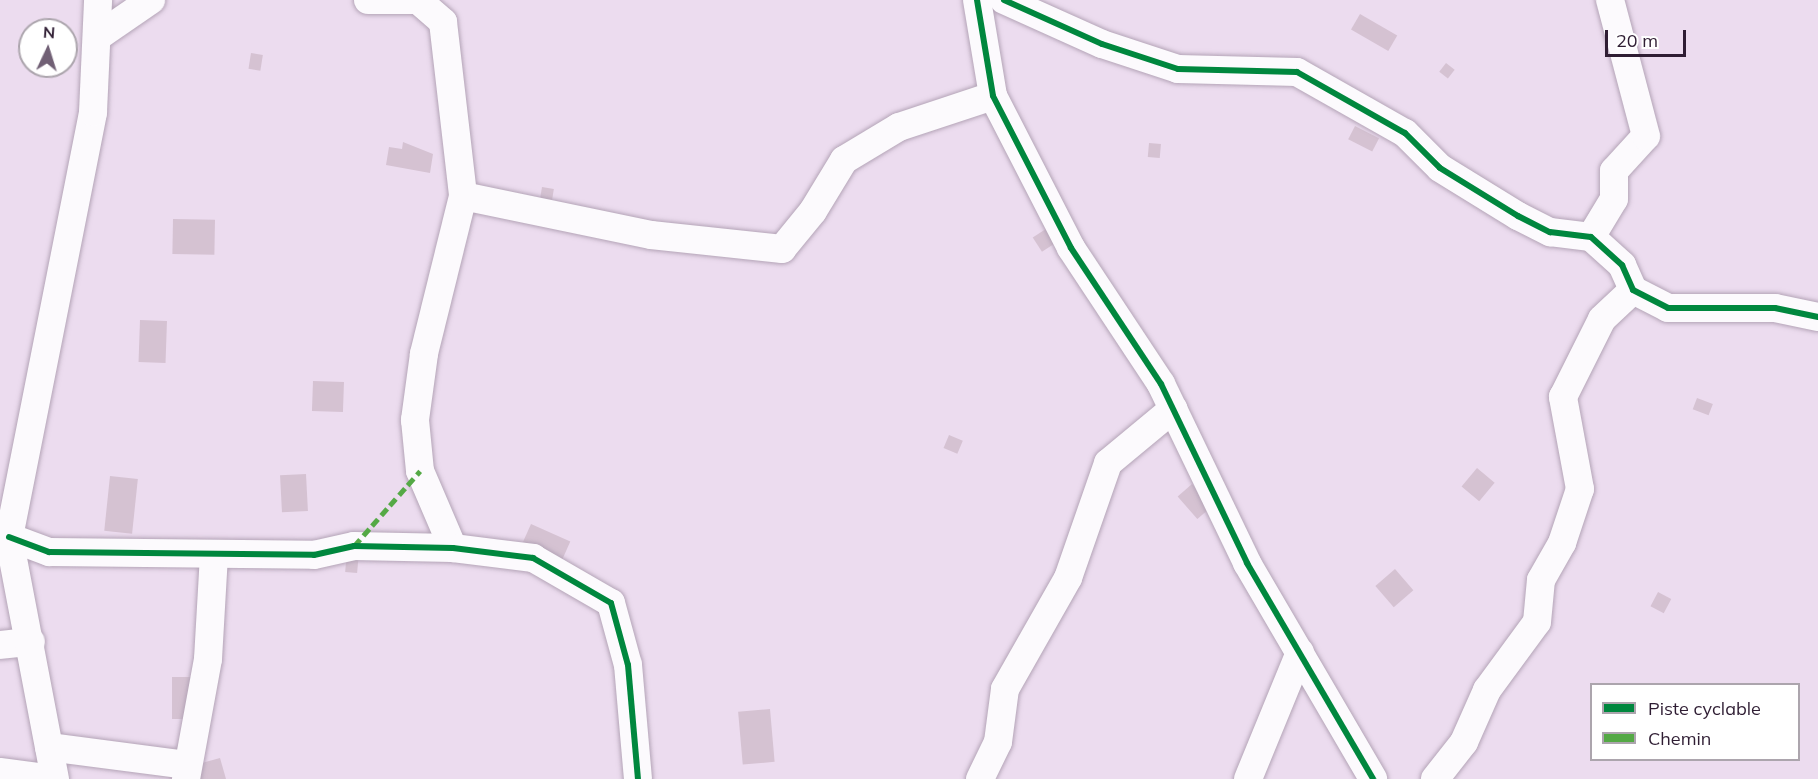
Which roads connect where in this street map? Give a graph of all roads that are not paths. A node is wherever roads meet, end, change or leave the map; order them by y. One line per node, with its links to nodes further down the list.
1 (98, 0): 8 (street)
2 (151, 0): 8 (street)
3 (368, 0): 4 (street)
4 (421, 0): 10 (street)
5 (976, 0): 9 (street)
6 (1004, 0): 11 (street)
7 (1610, 0): 11 (street)
8 (100, 35): 15 (street)
9 (993, 96): 10 (street); 14 (street)
10 (463, 196): 17 (street)
11 (1591, 237): 12 (street)
12 (1633, 290): 13 (street); 30 (street)
13 (1818, 317)
14 (1173, 409): 21 (street); 27 (street)
15 (9, 479): 16 (street)
16 (9, 537): 18 (street); 19 (street)
17 (453, 548): 18 (street); 26 (street)
18 (214, 554): 24 (street)
19 (31, 642): 20 (street); 22 (street)
20 (0, 645)
21 (1300, 652): 28 (street); 29 (street)
22 (49, 747): 24 (street); 25 (street)
23 (0, 772): 25 (street)
24 (187, 772)
25 (54, 779)
26 (638, 779)
27 (980, 779)
28 (1248, 779)
29 (1373, 779)
30 (1435, 779)

